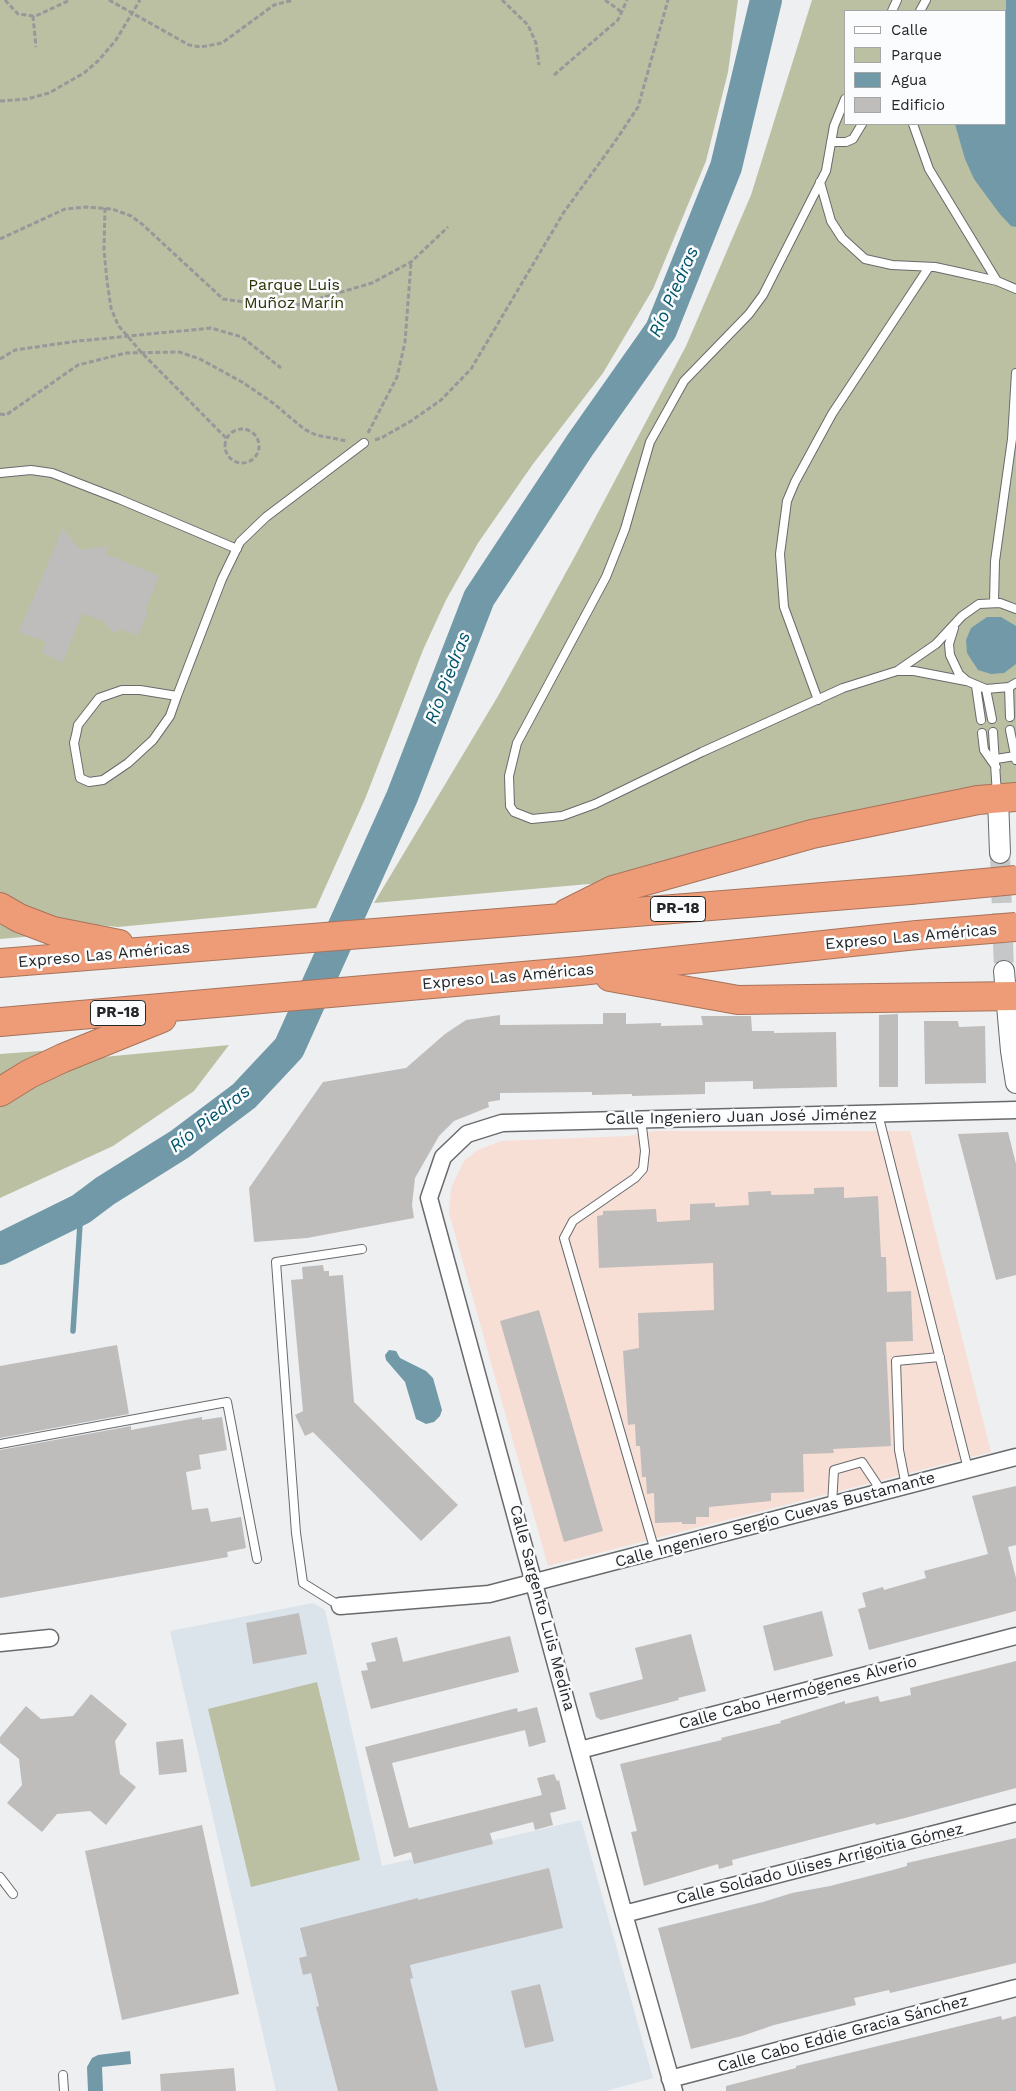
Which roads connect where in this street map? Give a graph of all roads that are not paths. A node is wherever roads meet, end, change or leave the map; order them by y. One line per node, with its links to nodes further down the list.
1 (844, 102): 4 (lane)
2 (861, 125): 4 (lane)
3 (913, 125): 7 (lane)
4 (831, 142): 5 (lane)
5 (820, 182): 6 (lane); 22 (lane)
6 (929, 267): 7 (lane); 22 (lane)
7 (997, 281): 8 (lane)
8 (1016, 288)
9 (1016, 373): 13 (lane)
10 (364, 443): 12 (lane)
11 (0, 473): 12 (lane)
12 (237, 549): 21 (lane)
13 (994, 602): 14 (lane); 15 (lane)
14 (1016, 609)
15 (955, 624): 16 (lane); 17 (lane)
16 (897, 671): 17 (lane); 22 (lane)
17 (967, 681): 19 (lane)
18 (1013, 685): 20 (lane); 23 (lane)
19 (976, 686): 20 (lane); 25 (lane)
20 (986, 689): 24 (lane)
21 (177, 696): 21 (lane)
22 (818, 700)
23 (1010, 717)
24 (992, 719)
25 (981, 720)
26 (1010, 730): 29 (lane)
27 (993, 732): 30 (lane)
28 (982, 733): 31 (lane)
29 (1016, 758): 30 (lane)
30 (996, 759): 31 (lane)
31 (996, 767): 32 (lane)
32 (1007, 797): 33 (street); 36 (highway)
33 (1000, 853)
34 (1016, 880): 36 (highway, Expreso Las Américas / PR-18, bridge)
35 (0, 907): 38 (highway)
36 (552, 920): 38 (highway, Expreso Las Américas / PR-18)
37 (1016, 927): 40 (highway, Expreso Las Américas / PR-18, bridge)
38 (152, 951): 39 (highway, Expreso Las Américas / PR-18)
39 (0, 963)
40 (580, 971): 41 (highway); 42 (highway, Expreso Las Américas / PR-18)
41 (1008, 988): 44 (street)
42 (187, 1008): 43 (highway, Expreso Las Américas / PR-18); 45 (highway)
43 (0, 1022)
44 (1016, 1083)
45 (0, 1092)
46 (1016, 1110): 47 (street, Calle Ingeniero Juan José Jiménez)
47 (878, 1114): 48 (street, Calle Ingeniero Juan José Jiménez); 51 (lane)
48 (641, 1119): 49 (street, Calle Ingeniero Juan José Jiménez); 58 (lane)
49 (467, 1134): 60 (street, Calle Sargento Luis Medina)
50 (362, 1249): 61 (lane)
51 (940, 1357): 54 (lane); 55 (lane)
52 (0, 1444): 59 (lane)
53 (1016, 1457): 54 (street, Calle Ingeniero Sergio Cuevas Bustamante)
54 (968, 1469): 55 (street, Calle Ingeniero Sergio Cuevas Bustamante)
55 (906, 1486): 56 (street, Calle Ingeniero Sergio Cuevas Bustamante)
56 (882, 1492): 57 (street, Calle Ingeniero Sergio Cuevas Bustamante); 57 (lane)
57 (832, 1505): 58 (street, Calle Ingeniero Sergio Cuevas Bustamante)
58 (655, 1551): 60 (street, Calle Ingeniero Sergio Cuevas Bustamante)
59 (257, 1558)
60 (535, 1583): 61 (street, Calle Ingeniero Sergio Cuevas Bustamante); 65 (street, Calle Sargento Luis Medina)
61 (340, 1606)
62 (1016, 1636): 65 (street, Calle Cabo Hermógenes Alverio)
63 (50, 1638): 64 (street)
64 (0, 1643)
65 (580, 1750): 69 (street, Calle Sargento Luis Medina)
66 (1016, 1813): 69 (street, Calle Soldado Ulises Arrigoitia Gómez)
67 (0, 1877): 68 (lane)
68 (13, 1894)
69 (624, 1914): 72 (street, Calle Sargento Luis Medina)
70 (1016, 1988): 72 (street, Calle Cabo Eddie Gracia Sánchez)
71 (63, 2075): 73 (lane)
72 (672, 2085)
73 (64, 2091)

